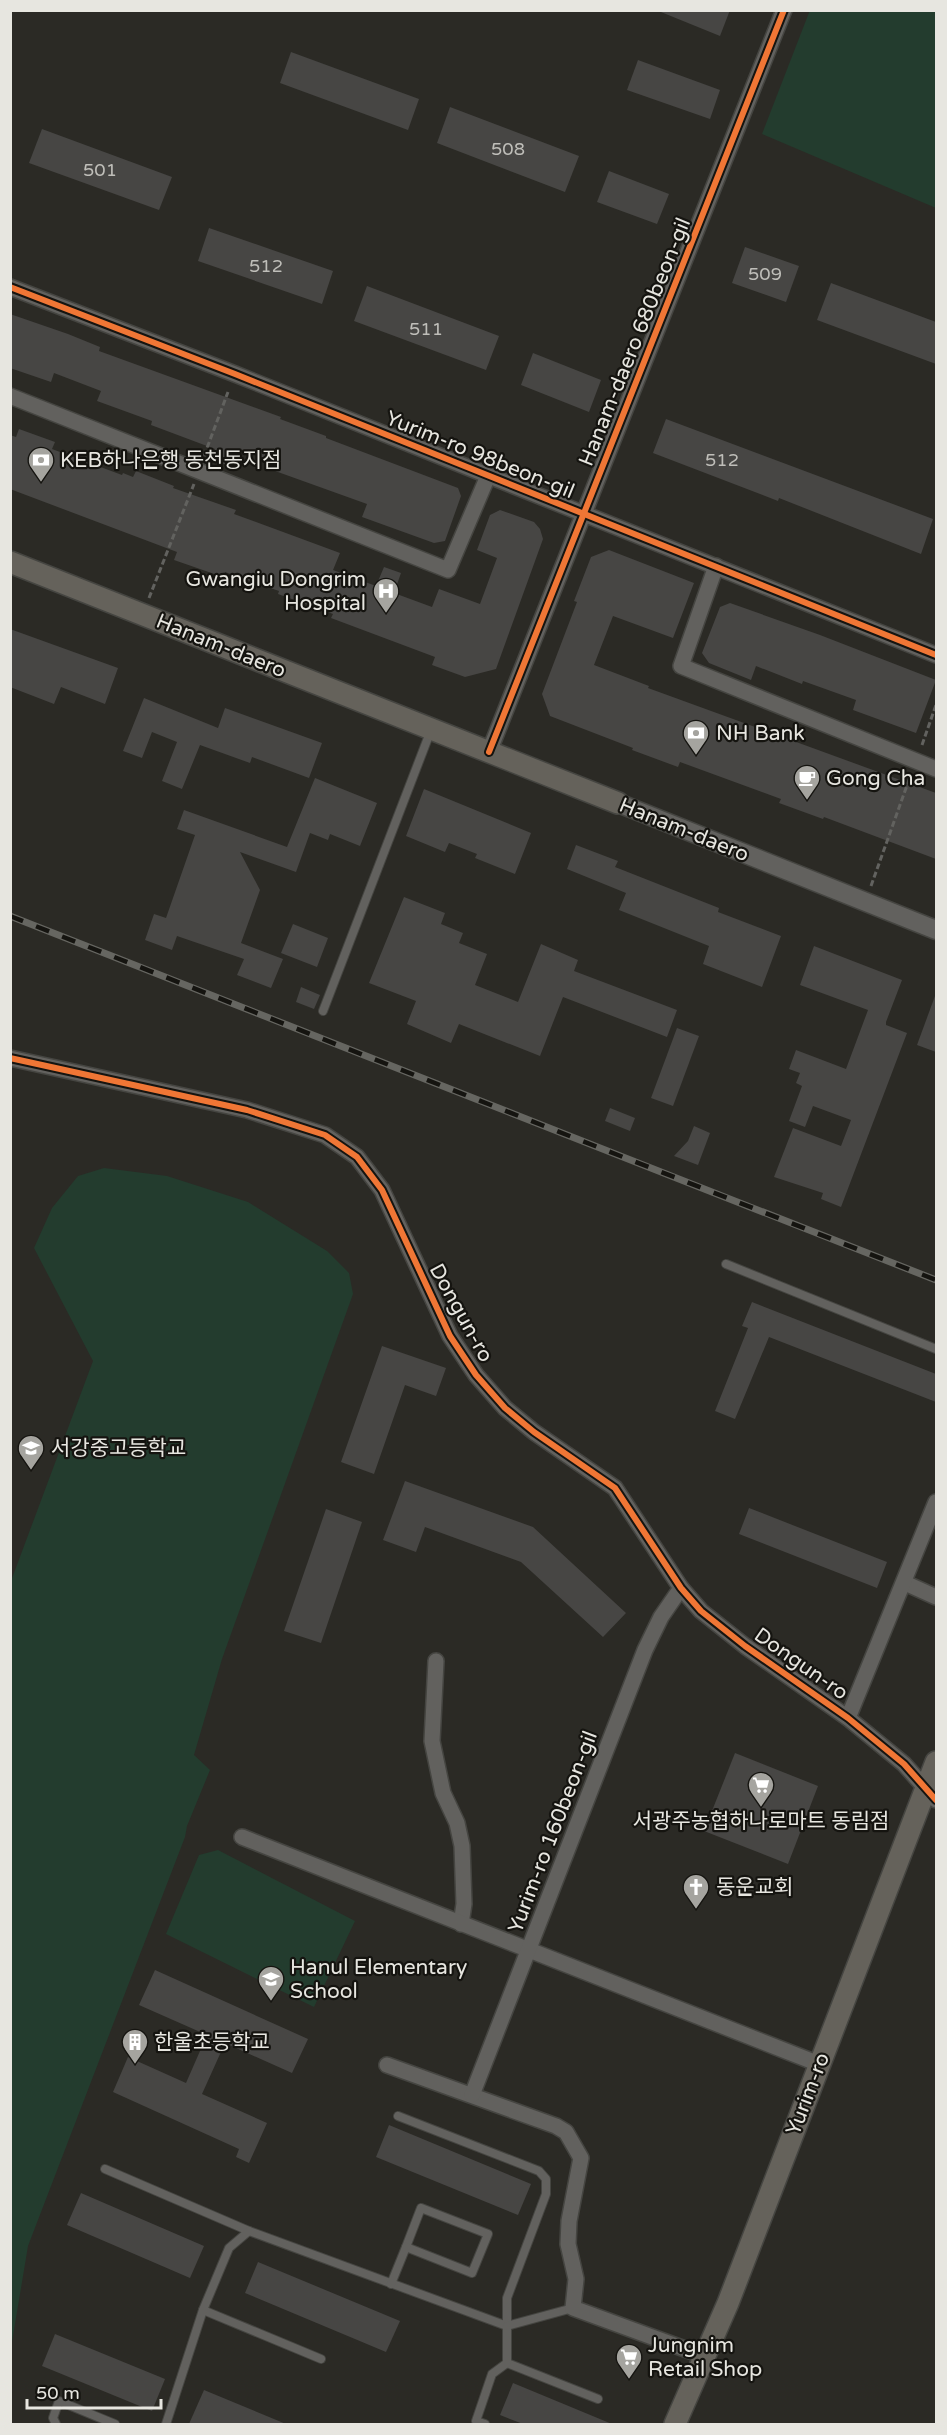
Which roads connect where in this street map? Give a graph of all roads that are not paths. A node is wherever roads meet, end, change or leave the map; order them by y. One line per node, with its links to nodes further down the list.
1 (784, 10): 5 (street, Hanam-daero 680beon-gil)
2 (10, 286): 4 (street, Yurim-ro 98beon-gil)
3 (10, 396): 4 (street)
4 (488, 476): 5 (street, Yurim-ro 98beon-gil)
5 (584, 515): 7 (street, Yurim-ro 98beon-gil); 10 (street, Hanam-daero 680beon-gil)
6 (10, 562): 9 (main road, Hanam-daero)
7 (716, 566): 8 (street, Yurim-ro 98beon-gil); 11 (street)
8 (936, 655)
9 (431, 730): 10 (main road, Hanam-daero); 14 (lane)
10 (489, 752): 12 (main road, Hanam-daero)
11 (936, 769)
12 (618, 803): 13 (street, Hanam-daero)
13 (936, 930)
14 (323, 1011)
15 (10, 1058): 20 (street, Dongun-ro)
16 (726, 1264): 17 (lane)
17 (936, 1349)
18 (936, 1502): 19 (street, Dongun-ro)
19 (904, 1583): 21 (street); 23 (street, Dongun-ro)
20 (681, 1588): 23 (street, Dongun-ro); 28 (street, Yurim-ro 160beon-gil)
21 (936, 1597)
22 (436, 1661): 27 (street)
23 (848, 1718): 25 (street, Dongun-ro)
24 (936, 1762): 25 (main road, Yurim-ro)
25 (931, 1794): 29 (main road, Yurim-ro)
26 (242, 1837): 27 (street)
27 (461, 1924): 28 (street)
28 (529, 1951): 29 (street); 31 (street, Yurim-ro 160beon-gil)
29 (819, 2064): 40 (main road, Yurim-ro)
30 (387, 2065): 31 (street)
31 (472, 2095): 37 (street)
32 (399, 2116): 39 (lane)
33 (105, 2169): 34 (lane)
34 (249, 2231): 36 (lane); 38 (lane)
35 (406, 2247): 35 (lane); 36 (lane)
36 (391, 2284): 39 (lane)
37 (573, 2308): 39 (lane); 40 (street)
38 (204, 2310): 41 (lane); 46 (lane)
39 (507, 2326): 42 (lane)
40 (704, 2356): 48 (main road, Yurim-ro)
41 (321, 2360)
42 (507, 2363): 43 (lane); 47 (lane)
43 (598, 2399)
44 (56, 2424): 45 (lane)
45 (115, 2424)
46 (166, 2424)
47 (485, 2424)
48 (675, 2424)

